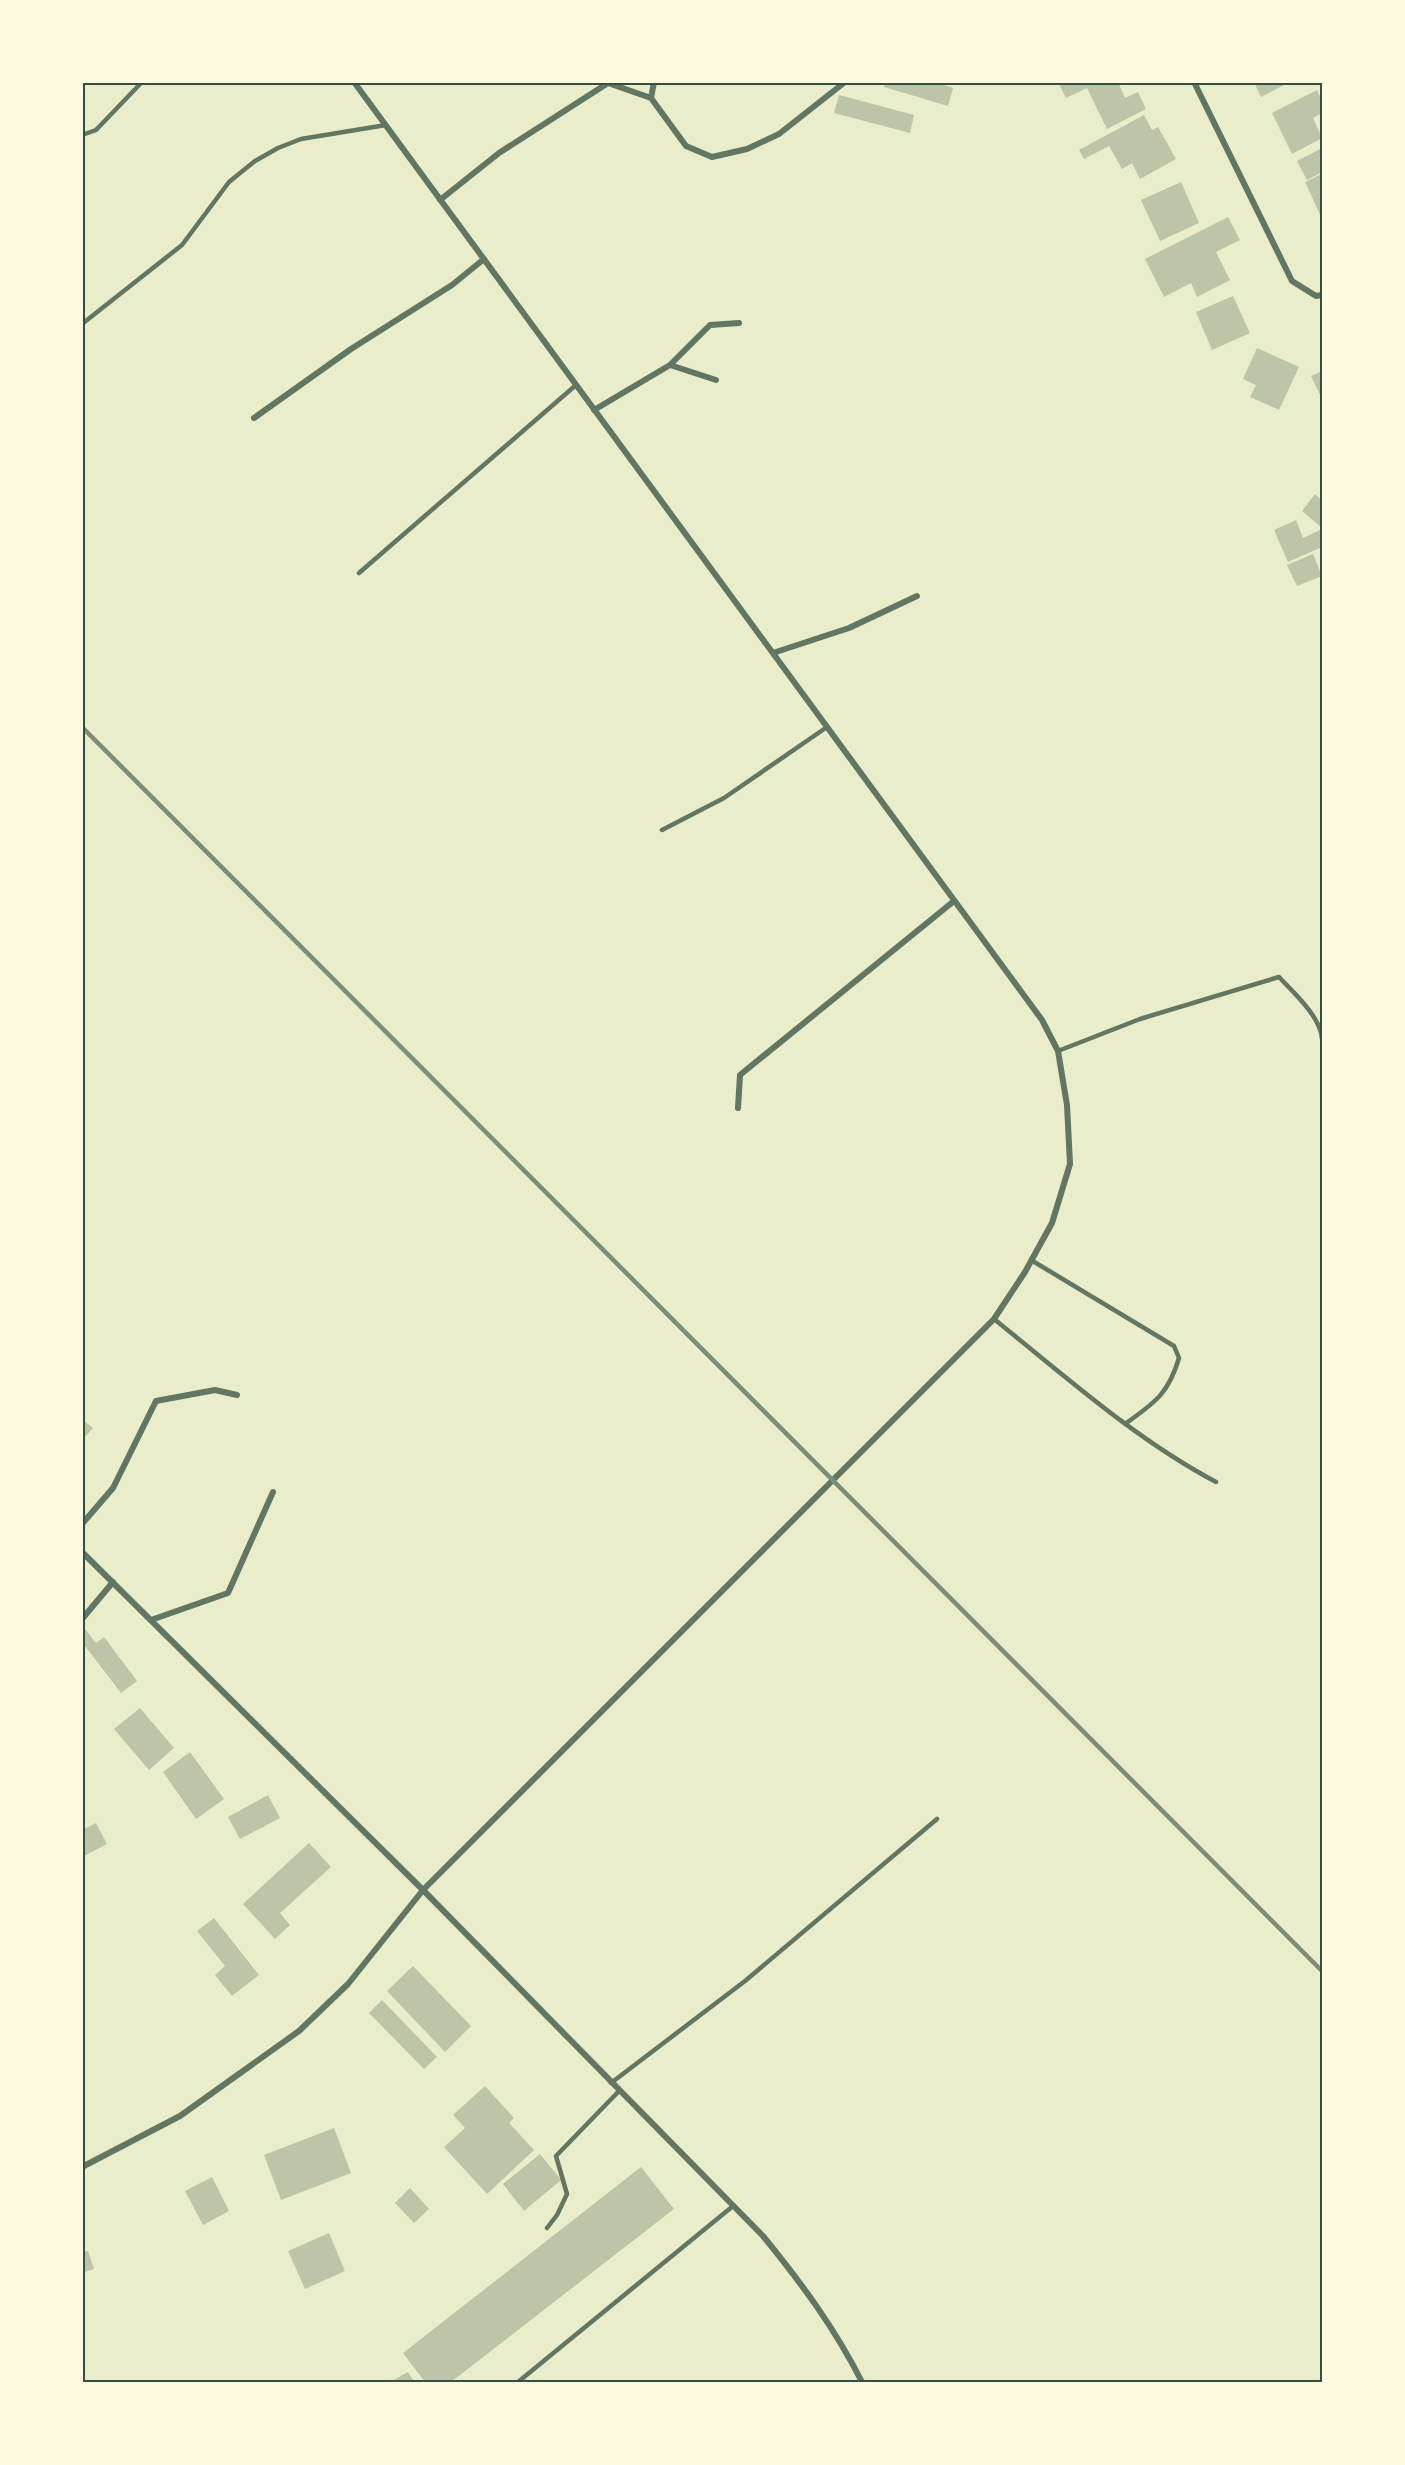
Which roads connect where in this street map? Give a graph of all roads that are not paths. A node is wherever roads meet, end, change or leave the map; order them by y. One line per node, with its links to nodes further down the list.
1 (142, 82): 8 (lane)
2 (354, 82): 7 (street)
3 (654, 82): 6 (street)
4 (845, 82): 6 (street)
5 (1194, 82): 11 (street)
6 (651, 98): 9 (street)
7 (386, 125): 9 (street); 13 (lane)
8 (82, 135)
9 (440, 200): 10 (street)
10 (484, 259): 16 (street); 18 (street)
11 (1323, 295)
12 (739, 323): 14 (street)
13 (82, 324)
14 (670, 364): 15 (street); 17 (street)
15 (716, 380)
16 (576, 385): 17 (street); 19 (lane)
17 (594, 410): 21 (street)
18 (254, 418)
19 (359, 573)
20 (917, 596): 21 (street)
21 (773, 653): 22 (street)
22 (827, 727): 23 (lane); 24 (street)
23 (662, 830)
24 (954, 901): 26 (street); 27 (street)
25 (1323, 1039): 26 (lane)
26 (1058, 1052): 28 (street)
27 (738, 1108)
28 (1031, 1260): 29 (street); 31 (lane)
29 (993, 1319): 31 (lane); 40 (street)
30 (237, 1395): 34 (street)
31 (1125, 1424): 32 (lane)
32 (1216, 1482)
33 (273, 1492): 38 (street)
34 (82, 1524)
35 (82, 1552): 36 (street)
36 (113, 1582): 37 (street); 38 (street)
37 (82, 1619)
38 (151, 1620): 40 (street)
39 (937, 1819): 41 (lane)
40 (423, 1890): 41 (street); 43 (street)
41 (612, 2083): 42 (street)
42 (619, 2091): 44 (street); 45 (lane)
43 (82, 2167)
44 (733, 2206): 46 (lane); 47 (street)
45 (547, 2228)
46 (518, 2382)
47 (862, 2382)

